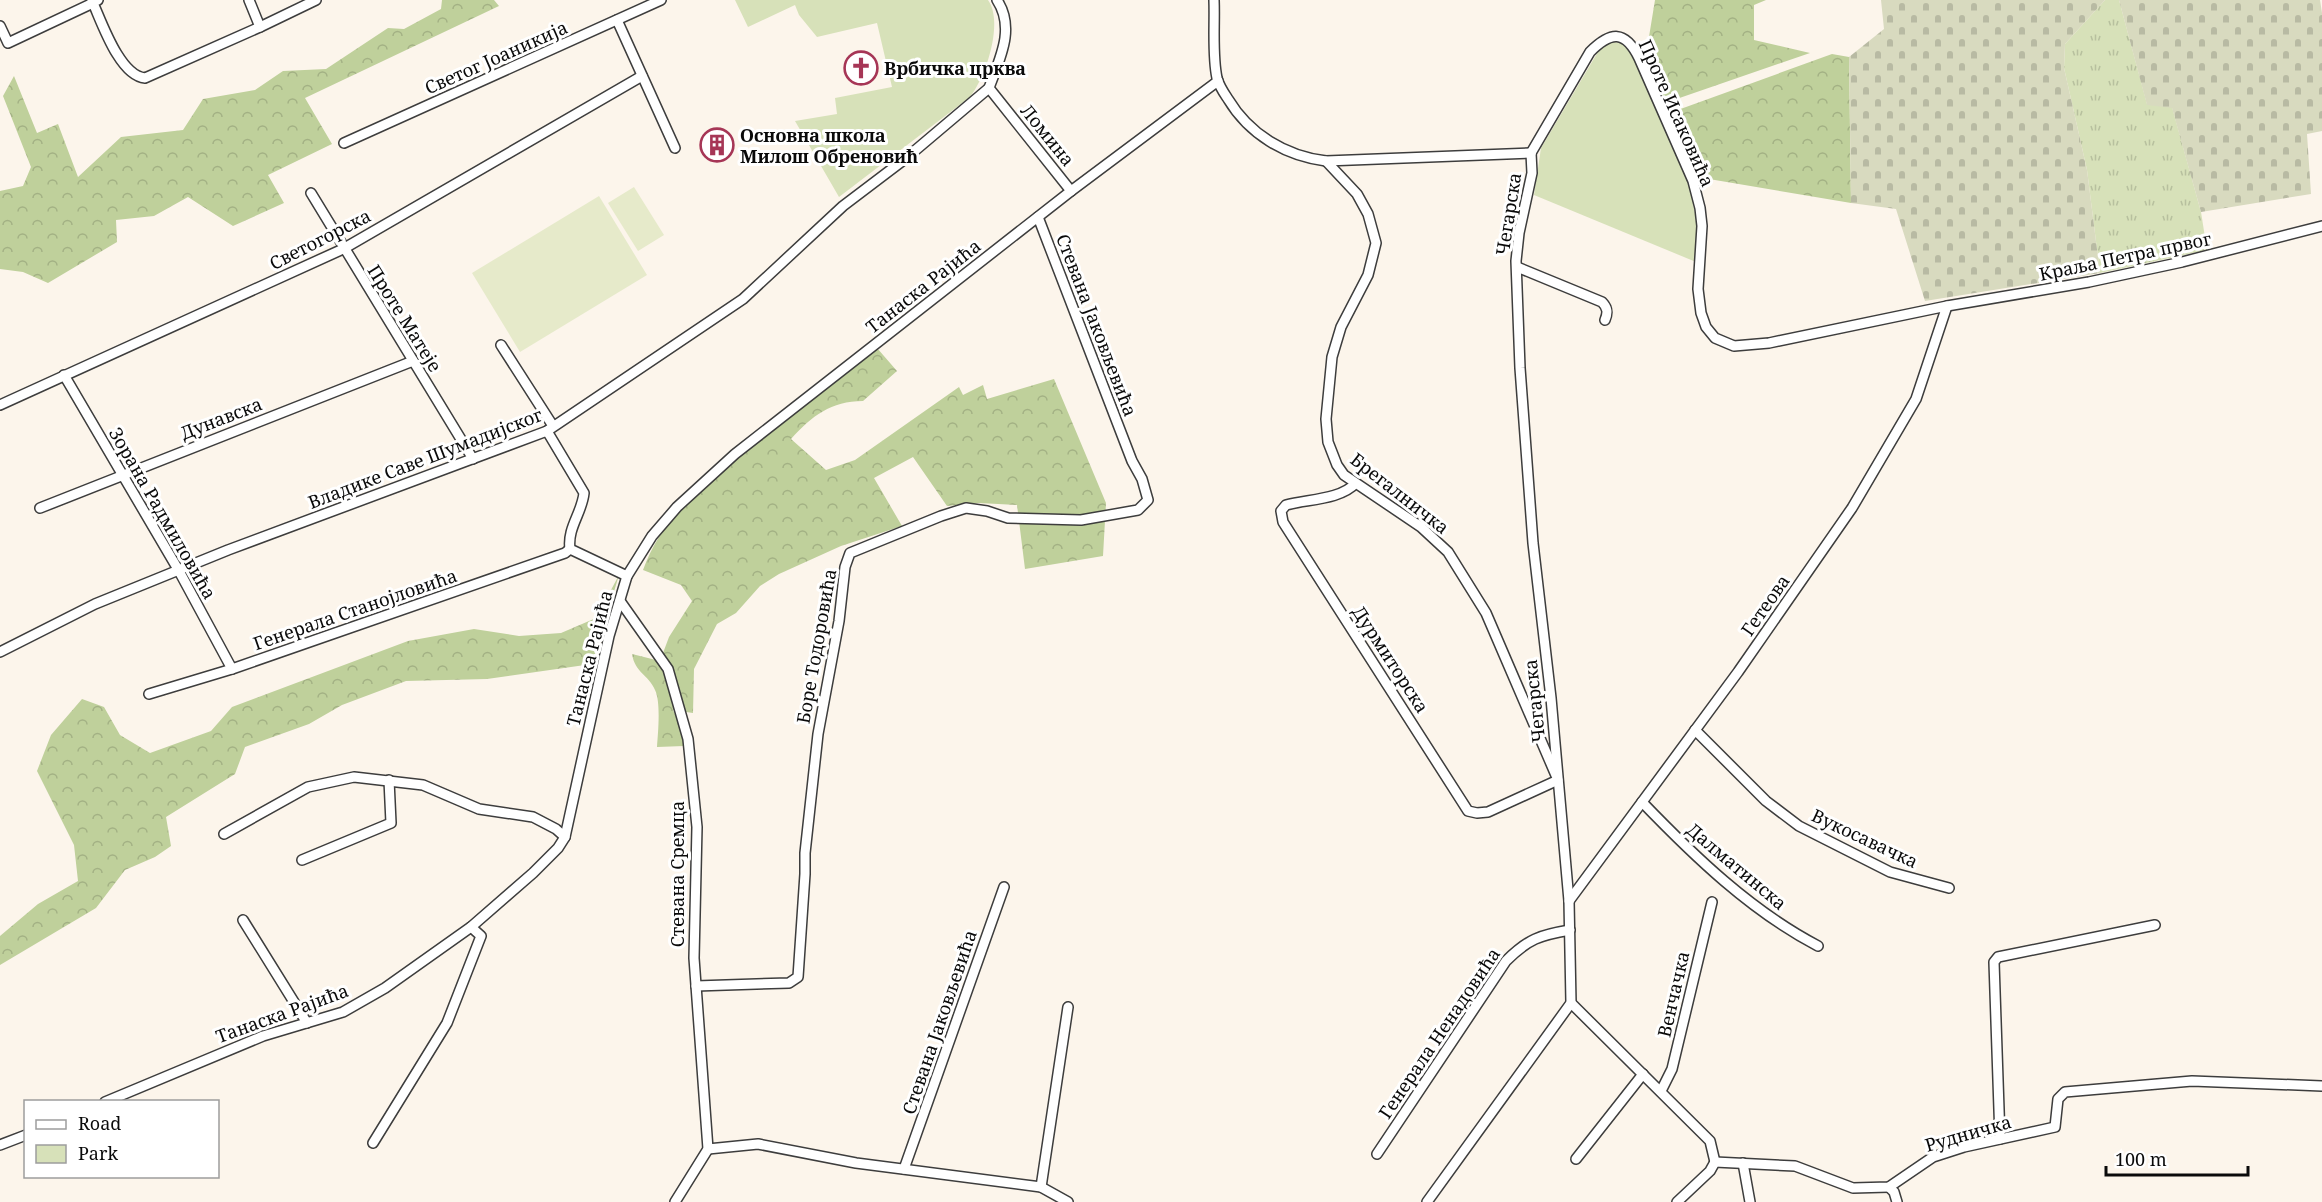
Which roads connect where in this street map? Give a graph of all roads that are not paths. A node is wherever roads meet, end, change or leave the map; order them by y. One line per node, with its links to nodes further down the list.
1 (249, 0): 10 (street)
2 (316, 0): 10 (street)
3 (661, 0): 8 (street, Светог Јоаникија)
4 (1009, 0): 7 (street)
5 (1214, 0): 12 (street)
6 (94, 1): 9 (street); 10 (street)
7 (998, 1): 13 (street)
8 (617, 20): 11 (street); 14 (street, Светог Јоаникија)
9 (0, 26)
10 (260, 27)
11 (642, 76): 15 (street); 22 (street, Светогорска)
12 (1218, 81): 17 (street); 18 (street, Танаска Рајића)
13 (989, 88): 18 (street, Ломина); 31 (street, Владике Саве Шумадијског)
14 (344, 143)
15 (675, 148)
16 (1531, 153): 17 (street); 23 (street, Чегарска); 25 (street, Проте Исаковића)
17 (1326, 160): 35 (street, Брегалничка)
18 (1071, 191): 20 (street, Танаска Рајића)
19 (310, 193): 22 (street, Проте Матеје)
20 (1038, 217): 32 (street, Стевана Јаковљевића); 39 (street, Танаска Рајића)
21 (2322, 226): 24 (street, Краља Петра првог)
22 (343, 249): 28 (street, Проте Матеје); 29 (street, Светогорска)
23 (1517, 267): 26 (street); 46 (street, Чегарска)
24 (1947, 306): 25 (street, Краља Петра првог); 44 (street, Гетеова)
25 (1932, 309)
26 (1605, 320)
27 (501, 345): 31 (street)
28 (413, 361): 33 (street, Проте Матеје); 34 (street, Дунавска)
29 (64, 375): 30 (street, Светогорска); 34 (street, Зорана Радмиловића)
30 (0, 405)
31 (550, 429): 33 (street, Владике Саве Шумадијског); 37 (street)
32 (1125, 444): 60 (street, Боре Тодоровића)
33 (473, 459): 38 (street, Владике Саве Шумадијског)
34 (122, 475): 36 (street, Дунавска); 38 (street, Зорана Радмиловића)
35 (1356, 483): 46 (street, Брегалничка); 46 (street, Дурмиторска)
36 (40, 508)
37 (570, 549): 39 (street); 42 (street, Генерала Станојловића)
38 (179, 571): 41 (street, Владике Саве Шумадијског); 42 (street, Зорана Радмиловића)
39 (627, 576): 40 (street, Танаска Рајића)
40 (620, 601): 49 (street, Танаска Рајића); 60 (street, Стевана Сремца)
41 (0, 652)
42 (232, 669): 43 (street, Генерала Станојловића)
43 (149, 694)
44 (1695, 730): 47 (street, Гетеова); 52 (street, Вукосавачка)
45 (389, 780): 48 (street); 49 (street); 50 (street)
46 (1558, 780): 53 (street, Чегарска)
47 (1642, 802): 53 (street, Гетеова); 59 (street, Далматинска)
48 (224, 834)
49 (565, 837): 57 (street, Танаска Рајића)
50 (302, 860)
51 (1004, 887): 77 (street, Стевана Јаковљевића)
52 (1949, 888)
53 (1569, 901): 58 (street, Чегарска)
54 (1712, 902): 66 (street, Венчачка)
55 (243, 920): 63 (street)
56 (2156, 925): 69 (street)
57 (471, 927): 63 (street, Танаска Рајића); 70 (street)
58 (1570, 930): 61 (street, Чегарска); 73 (street, Генерала Ненадовића)
59 (1818, 946)
60 (696, 986): 72 (street, Стевана Сремца)
61 (1571, 1003): 64 (street); 82 (street)
62 (1068, 1007): 78 (street)
63 (307, 1023): 67 (street, Танаска Рајића)
64 (1643, 1074): 66 (street); 74 (street)
65 (2322, 1086): 69 (street, Рудничка)
66 (1661, 1091): 75 (street)
67 (107, 1100)
68 (24, 1136): 71 (street)
69 (2000, 1139): 79 (street, Рудничка)
70 (373, 1143)
71 (0, 1145)
72 (708, 1149): 77 (street); 80 (street)
73 (1377, 1154)
74 (1576, 1160)
75 (1715, 1162): 76 (street); 83 (street)
76 (1743, 1163): 79 (street); 84 (street)
77 (904, 1169): 78 (street)
78 (1041, 1187): 81 (street)
79 (1889, 1187): 85 (street)
80 (675, 1202)
81 (1068, 1202)
82 (1427, 1202)
83 (1677, 1202)
84 (1750, 1202)
85 (1897, 1202)

